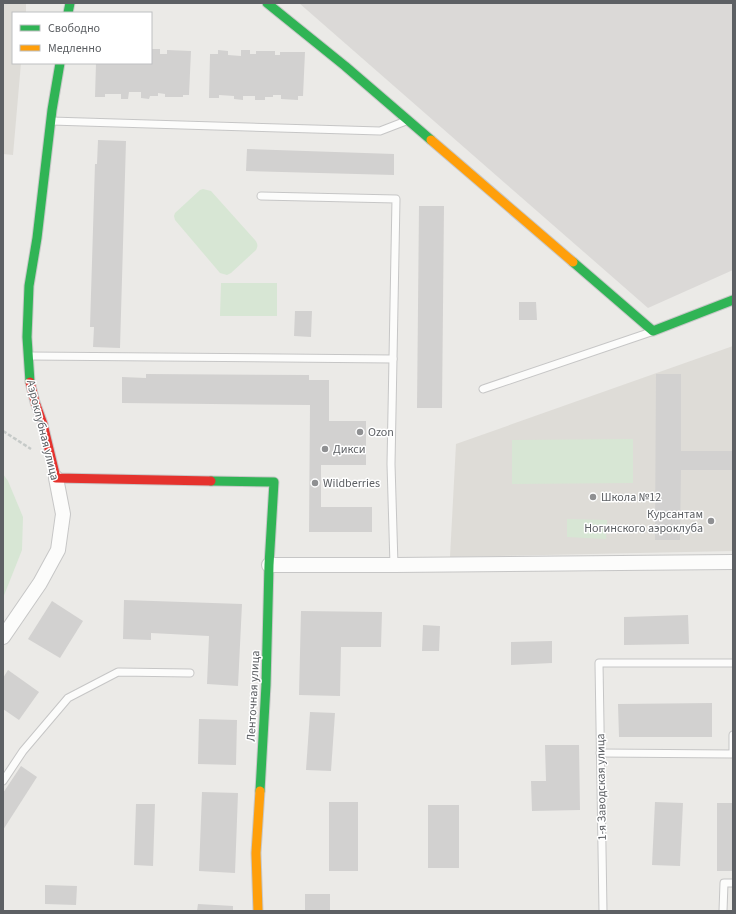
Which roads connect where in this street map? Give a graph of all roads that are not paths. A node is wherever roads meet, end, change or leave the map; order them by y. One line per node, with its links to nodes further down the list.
1 (267, 3): 3 (street)
2 (60, 64): 4 (street, Аэроклубная улица)
3 (408, 120): 4 (lane); 7 (street)
4 (51, 122): 8 (street, Аэроклубная улица)
5 (261, 196): 9 (lane)
6 (733, 300): 7 (street)
7 (653, 331): 10 (lane)
8 (28, 356): 9 (lane); 11 (street, Аэроклубная улица)
9 (393, 359): 14 (lane)
10 (483, 389)
11 (56, 478): 13 (street, Ленточная улица); 15 (street, Аэроклубная улица)
12 (733, 562): 14 (street)
13 (269, 565): 14 (street); 22 (street, Ленточная улица)
14 (394, 565)
15 (3, 637)
16 (733, 663): 19 (lane, 1-я Заводская улица)
17 (190, 673): 20 (lane)
18 (733, 735): 19 (lane)
19 (600, 753): 23 (lane, 1-я Заводская улица)
20 (3, 781)
21 (733, 883): 24 (lane)
22 (258, 911)
23 (604, 911)
24 (723, 911)

